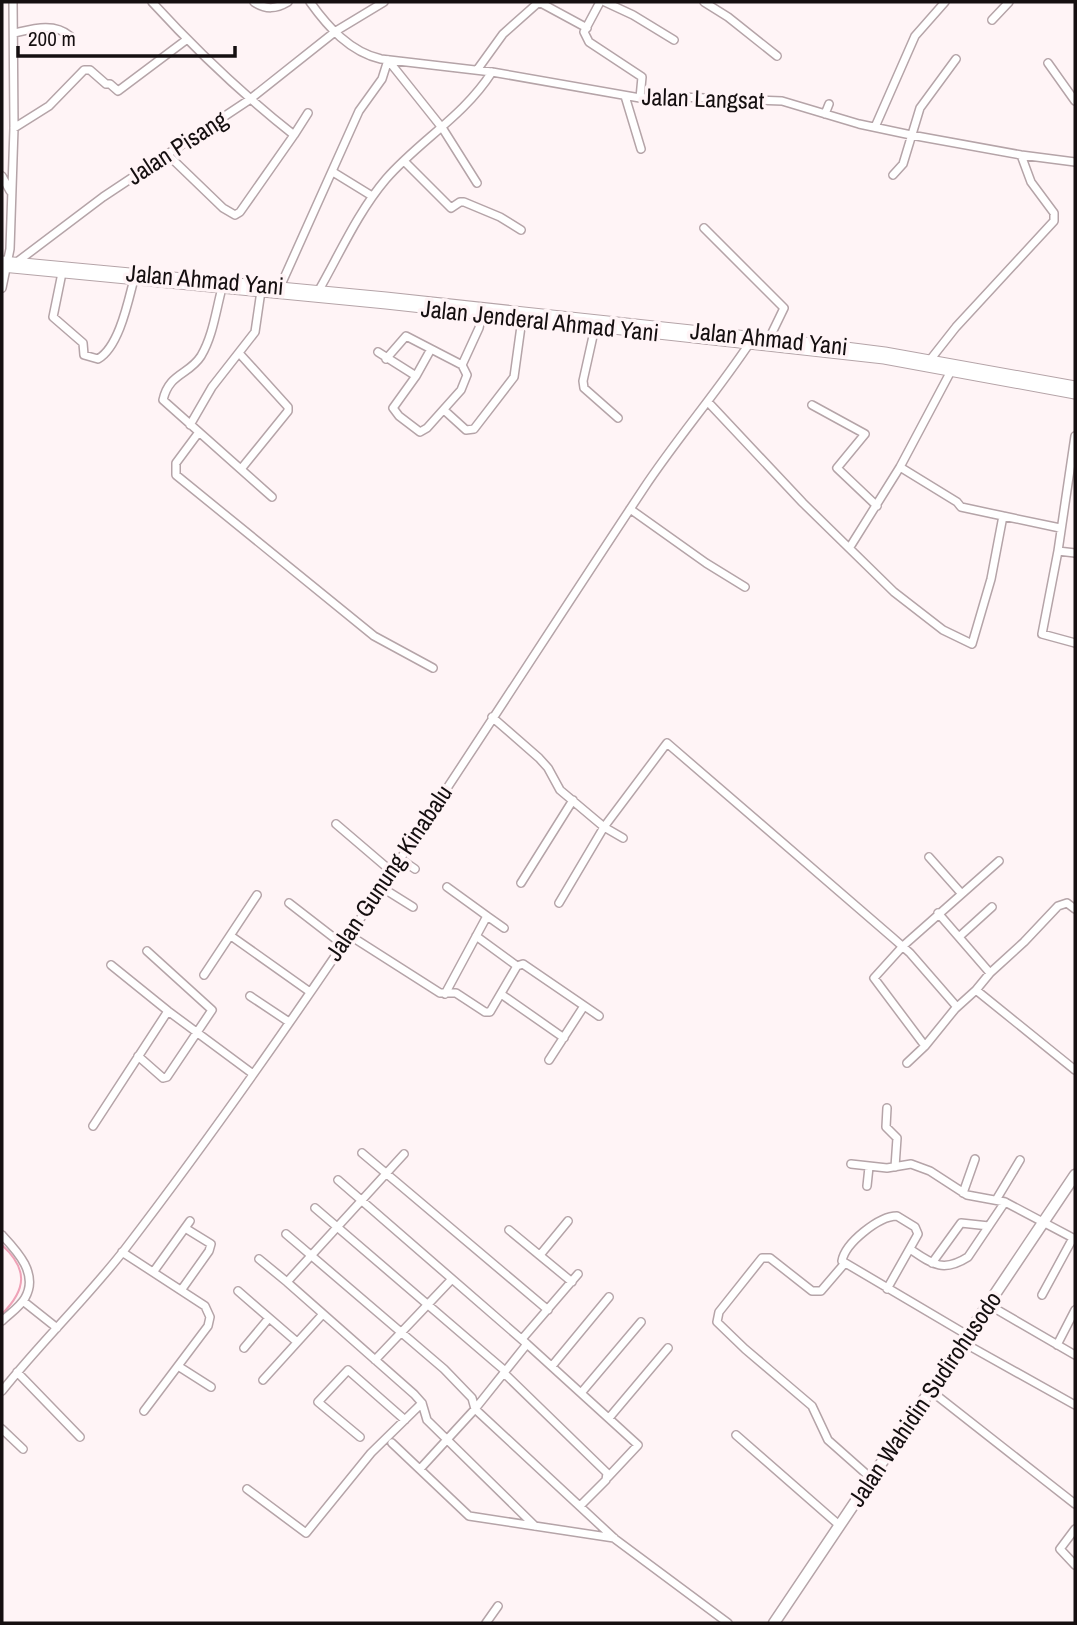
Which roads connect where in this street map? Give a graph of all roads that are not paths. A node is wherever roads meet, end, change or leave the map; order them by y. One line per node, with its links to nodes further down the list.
1 (13, 2): 15 (street)
2 (152, 2): 17 (street)
3 (254, 2): 4 (street)
4 (288, 2)
5 (310, 2): 14 (street, Jalan Langsat)
6 (384, 2): 14 (street, Jalan Pisang)
7 (539, 2): 13 (street); 23 (street)
8 (603, 2): 13 (street); 18 (street)
9 (704, 2): 19 (street)
10 (945, 2): 32 (street)
11 (1009, 2): 12 (street)
12 (992, 20)
13 (587, 28): 26 (street)
14 (335, 32): 21 (street, Jalan Langsat); 27 (street, Jalan Pisang)
15 (14, 33): 16 (street); 33 (street)
16 (70, 36)
17 (186, 40): 27 (street); 33 (street)
18 (674, 40)
19 (778, 56)
20 (956, 59): 36 (street)
21 (388, 60): 23 (street, Jalan Langsat); 34 (street); 42 (street)
22 (1048, 63): 28 (street)
23 (477, 70): 24 (street, Jalan Langsat)
24 (492, 72): 25 (street, Jalan Langsat); 34 (street)
25 (625, 96): 26 (street, Jalan Langsat); 37 (street)
26 (640, 98): 31 (street, Jalan Langsat)
27 (250, 100): 35 (street); 38 (street, Jalan Pisang)
28 (1075, 101)
29 (829, 104): 31 (street)
30 (308, 113): 35 (street)
31 (825, 114): 32 (street, Jalan Langsat)
32 (875, 127): 36 (street, Jalan Langsat)
33 (14, 128): 46 (street)
34 (443, 129): 40 (street); 45 (street)
35 (294, 135): 38 (street)
36 (911, 135): 39 (street, Jalan Langsat); 43 (street)
37 (641, 149)
38 (167, 154): 50 (street, Jalan Pisang)
39 (1021, 155): 41 (street, Jalan Langsat); 68 (street)
40 (405, 162): 47 (street); 49 (street)
41 (1075, 162)
42 (332, 172): 47 (street); 53 (street)
43 (893, 175)
44 (2, 176): 46 (street)
45 (477, 183)
46 (11, 191): 50 (street)
47 (372, 196): 56 (street)
48 (704, 228): 62 (street)
49 (521, 230)
50 (7, 264): 51 (main road, Jalan Jenderal Ahmad Yani); 53 (main road, Jalan Ahmad Yani); 54 (street)
51 (62, 273): 52 (main road, Jalan Jenderal Ahmad Yani); 52 (street)
52 (134, 279): 55 (main road, Jalan Jenderal Ahmad Yani)
53 (281, 287): 56 (main road, Jalan Ahmad Yani)
54 (2, 288)
55 (222, 288): 57 (main road, Jalan Jenderal Ahmad Yani); 78 (street)
56 (319, 290): 58 (main road, Jalan Ahmad Yani)
57 (261, 292): 58 (main road, Jalan Jenderal Ahmad Yani); 66 (street)
58 (386, 300): 59 (main road, Jalan Ahmad Yani)
59 (488, 312): 60 (main road, Jalan Jenderal Ahmad Yani); 63 (main road, Jalan Ahmad Yani); 69 (street)
60 (522, 319): 61 (main road, Jalan Jenderal Ahmad Yani); 76 (street)
61 (595, 327): 63 (main road, Jalan Jenderal Ahmad Yani); 77 (street)
62 (769, 340): 63 (main road, Jalan Ahmad Yani); 68 (main road, Jalan Ahmad Yani)
63 (751, 341): 70 (main road, Jalan Jenderal Ahmad Yani); 74 (street, Jalan Gunung Kinabalu)
64 (431, 349): 67 (street); 69 (street); 71 (street)
65 (378, 352): 67 (street)
66 (239, 353): 78 (street); 82 (street)
67 (386, 359): 71 (street)
68 (930, 360): 72 (main road, Jalan Ahmad Yani)
69 (462, 365): 76 (street)
70 (951, 371): 73 (main road, Jalan Jenderal Ahmad Yani); 81 (street)
71 (416, 376): 76 (street)
72 (1075, 386)
73 (1075, 394)
74 (708, 402): 85 (street, Jalan Gunung Kinabalu); 88 (street)
75 (812, 405): 84 (street)
76 (444, 410)
77 (618, 418)
78 (190, 425): 79 (street)
79 (199, 432): 82 (street); 93 (street)
80 (1075, 436): 87 (street)
81 (900, 467): 84 (street); 86 (street)
82 (240, 469): 83 (street)
83 (272, 497)
84 (877, 506): 88 (street)
85 (630, 509): 91 (street); 94 (street, Jalan Gunung Kinabalu)
86 (1003, 516): 87 (street); 88 (street)
87 (1060, 528): 89 (street)
88 (850, 547)
89 (1058, 551): 90 (street); 92 (street)
90 (1075, 553)
91 (746, 587)
92 (1075, 643)
93 (433, 668)
94 (492, 717): 95 (street); 100 (street, Jalan Gunung Kinabalu)
95 (573, 800): 97 (street); 104 (street)
96 (336, 824): 103 (street)
97 (604, 827): 98 (street); 110 (street); 122 (street)
98 (623, 838)
99 (929, 857): 107 (street)
100 (399, 858): 102 (street); 103 (street, Jalan Gunung Kinabalu)
101 (999, 861): 107 (street)
102 (415, 869)
103 (391, 871): 105 (street, Jalan Gunung Kinabalu)
104 (521, 883)
105 (381, 887): 111 (street); 117 (street, Jalan Gunung Kinabalu)
106 (447, 887): 115 (street)
107 (961, 893): 114 (street)
108 (257, 895): 118 (street)
109 (289, 903): 121 (street)
110 (559, 903)
111 (413, 907)
112 (992, 907): 120 (street)
113 (1075, 909): 126 (street)
114 (938, 913): 120 (street); 122 (street)
115 (487, 916): 116 (street); 119 (street)
116 (504, 928)
117 (349, 935): 121 (street, Jalan Gunung Kinabalu); 130 (street)
118 (231, 936): 127 (street); 129 (street)
119 (476, 936): 125 (street); 130 (street)
120 (960, 936): 126 (street)
121 (342, 944): 129 (street, Jalan Gunung Kinabalu)
122 (903, 946): 134 (street); 140 (street)
123 (146, 950): 138 (street)
124 (111, 965): 135 (street)
125 (517, 966): 131 (street); 133 (street)
126 (990, 973): 128 (street)
127 (204, 975)
128 (976, 990): 134 (street); 144 (street)
129 (310, 992): 137 (street, Jalan Gunung Kinabalu)
130 (445, 994): 131 (street)
131 (501, 994): 139 (street)
132 (250, 996): 137 (street)
133 (584, 1006): 136 (street); 139 (street)
134 (957, 1007): 140 (street)
135 (169, 1011): 138 (street); 141 (street)
136 (599, 1016)
137 (289, 1022): 145 (street, Jalan Gunung Kinabalu)
138 (197, 1032): 141 (street); 145 (street)
139 (564, 1038): 142 (street)
140 (925, 1046): 143 (street)
141 (138, 1056): 147 (street)
142 (549, 1060)
143 (906, 1063)
144 (1075, 1070)
145 (253, 1074): 175 (street, Jalan Gunung Kinabalu)
146 (887, 1108): 154 (street)
147 (93, 1126)
148 (362, 1153): 155 (street)
149 (404, 1154): 155 (street)
150 (975, 1159): 159 (street)
151 (1020, 1160): 160 (street)
152 (851, 1164): 153 (street)
153 (869, 1167): 154 (street); 158 (street)
154 (895, 1167): 159 (street)
155 (386, 1174): 161 (street); 194 (street)
156 (1075, 1175): 166 (highway, Jalan Wahidin Sudirohusodo)
157 (338, 1180): 161 (street)
158 (867, 1186)
159 (963, 1193): 160 (street)
160 (996, 1200): 162 (street)
161 (361, 1202): 168 (street); 183 (street)
162 (1005, 1202): 166 (street); 167 (street)
163 (315, 1209): 168 (street)
164 (190, 1221): 169 (street)
165 (568, 1221): 177 (street)
166 (1043, 1222): 173 (street); 192 (highway, Jalan Wahidin Sudirohusodo)
167 (989, 1226): 180 (street); 180 (street)
168 (335, 1227): 176 (street); 193 (street)
169 (185, 1228): 181 (street); 186 (street)
170 (509, 1230): 177 (street)
171 (286, 1234): 176 (street)
172 (2, 1235): 191 (street)
173 (1074, 1238): 189 (street)
174 (910, 1249): 179 (street); 180 (street); 187 (street)
175 (122, 1252): 181 (street); 200 (street, Jalan Gunung Kinabalu)
176 (310, 1254): 184 (street); 201 (street)
177 (540, 1255): 185 (street)
178 (258, 1259): 184 (street)
179 (845, 1263): 187 (street); 234 (street)
180 (932, 1264)
181 (154, 1271): 186 (street)
182 (578, 1274): 185 (street)
183 (452, 1279): 193 (street); 203 (street)
184 (286, 1282): 196 (street)
185 (572, 1282): 194 (street)
186 (181, 1289): 210 (street)
187 (887, 1289): 202 (street)
188 (238, 1291): 197 (street)
189 (1042, 1295)
190 (609, 1297): 211 (street)
191 (23, 1301): 198 (street); 200 (street)
192 (989, 1305): 202 (highway, Jalan Wahidin Sudirohusodo); 205 (street)
193 (427, 1306): 201 (street); 213 (street)
194 (548, 1310): 203 (street)
195 (1075, 1310): 205 (street)
196 (322, 1315): 204 (street); 209 (street)
197 (269, 1318): 204 (street); 206 (street)
198 (2, 1321)
199 (641, 1322): 218 (street)
200 (57, 1328): 212 (street, Jalan Gunung Kinabalu)
201 (402, 1333): 209 (street); 221 (street)
202 (966, 1339): 217 (highway, Jalan Wahidin Sudirohusodo); 220 (street)
203 (525, 1341): 211 (street); 213 (street)
204 (297, 1342): 214 (street)
205 (1057, 1345): 208 (street)
206 (244, 1348)
207 (668, 1348): 223 (street)
208 (1075, 1355)
209 (375, 1360): 219 (street)
210 (178, 1366): 215 (street); 222 (street)
211 (552, 1366): 218 (street)
212 (18, 1371): 216 (street, Jalan Gunung Kinabalu); 227 (street)
213 (505, 1372): 221 (street); 233 (street)
214 (263, 1380)
215 (211, 1387)
216 (2, 1391)
217 (931, 1391): 234 (highway, Jalan Wahidin Sudirohusodo); 236 (street)
218 (581, 1393): 223 (street)
219 (422, 1403): 224 (street); 229 (street)
220 (1075, 1405)
221 (475, 1409): 229 (street); 237 (street)
222 (144, 1412)
223 (609, 1418): 233 (street)
224 (405, 1420): 228 (street); 235 (street)
225 (2, 1429): 231 (street)
226 (736, 1435): 238 (street)
227 (80, 1437)
228 (359, 1437)
229 (446, 1440): 232 (street); 239 (street)
230 (392, 1443): 232 (street)
231 (23, 1449)
232 (420, 1469): 239 (street)
233 (607, 1477): 237 (street)
234 (872, 1479): 238 (highway, Jalan Wahidin Sudirohusodo)
235 (247, 1489)
236 (1075, 1504)
237 (580, 1506): 241 (street)
238 (839, 1525): 246 (highway, Jalan Wahidin Sudirohusodo)
239 (535, 1526): 241 (street)
240 (1075, 1529): 242 (street)
241 (615, 1539): 245 (street)
242 (1075, 1565)
243 (498, 1606): 244 (street)
244 (486, 1623)
245 (728, 1623)
246 (774, 1623)

